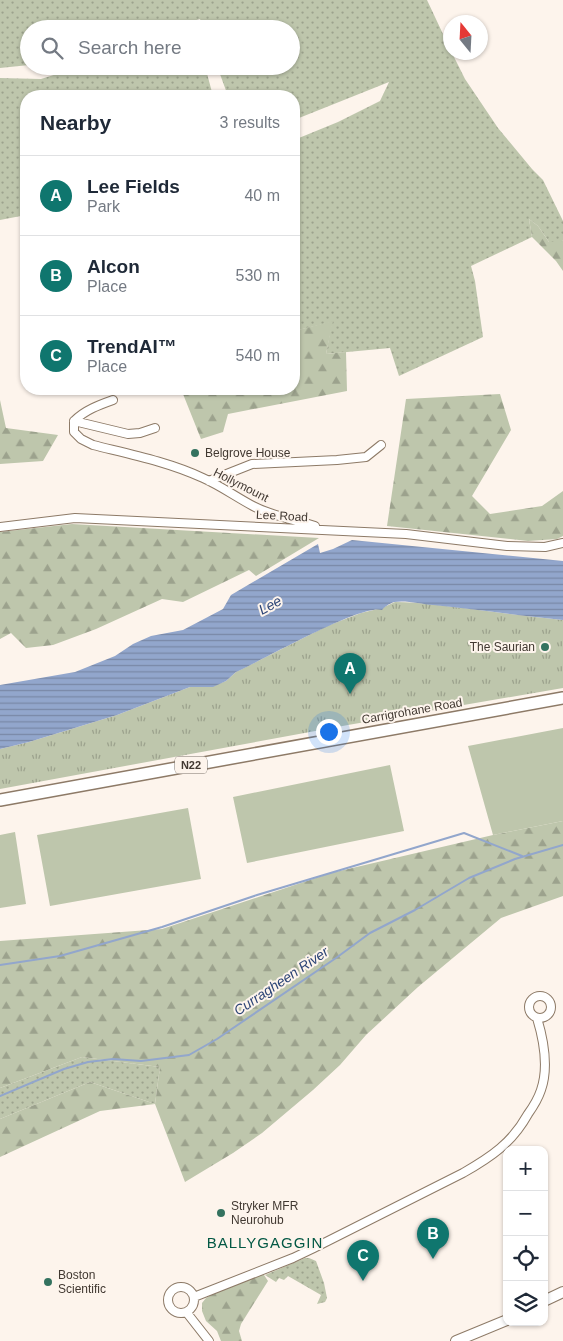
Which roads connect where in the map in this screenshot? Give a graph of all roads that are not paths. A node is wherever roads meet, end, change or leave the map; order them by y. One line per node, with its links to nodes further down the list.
1 (113, 400): 2 (street)
2 (74, 421): 3 (street); 5 (street, Hollymount)
3 (155, 428)
4 (381, 445): 5 (street)
5 (209, 481): 7 (street, Hollymount)
6 (0, 527): 7 (street, Lee Road)
7 (324, 530): 8 (street, Lee Road)
8 (563, 543)
9 (563, 698): 10 (highway, Carrigrohane Road / N22)
10 (0, 800)
11 (537, 1018): 13 (street)
12 (563, 1292): 14 (main road)
13 (194, 1297): 15 (street); 15 (street)
14 (548, 1299)
15 (186, 1313): 17 (street)
16 (503, 1322): 18 (main road)
17 (208, 1341)
18 (456, 1341)

